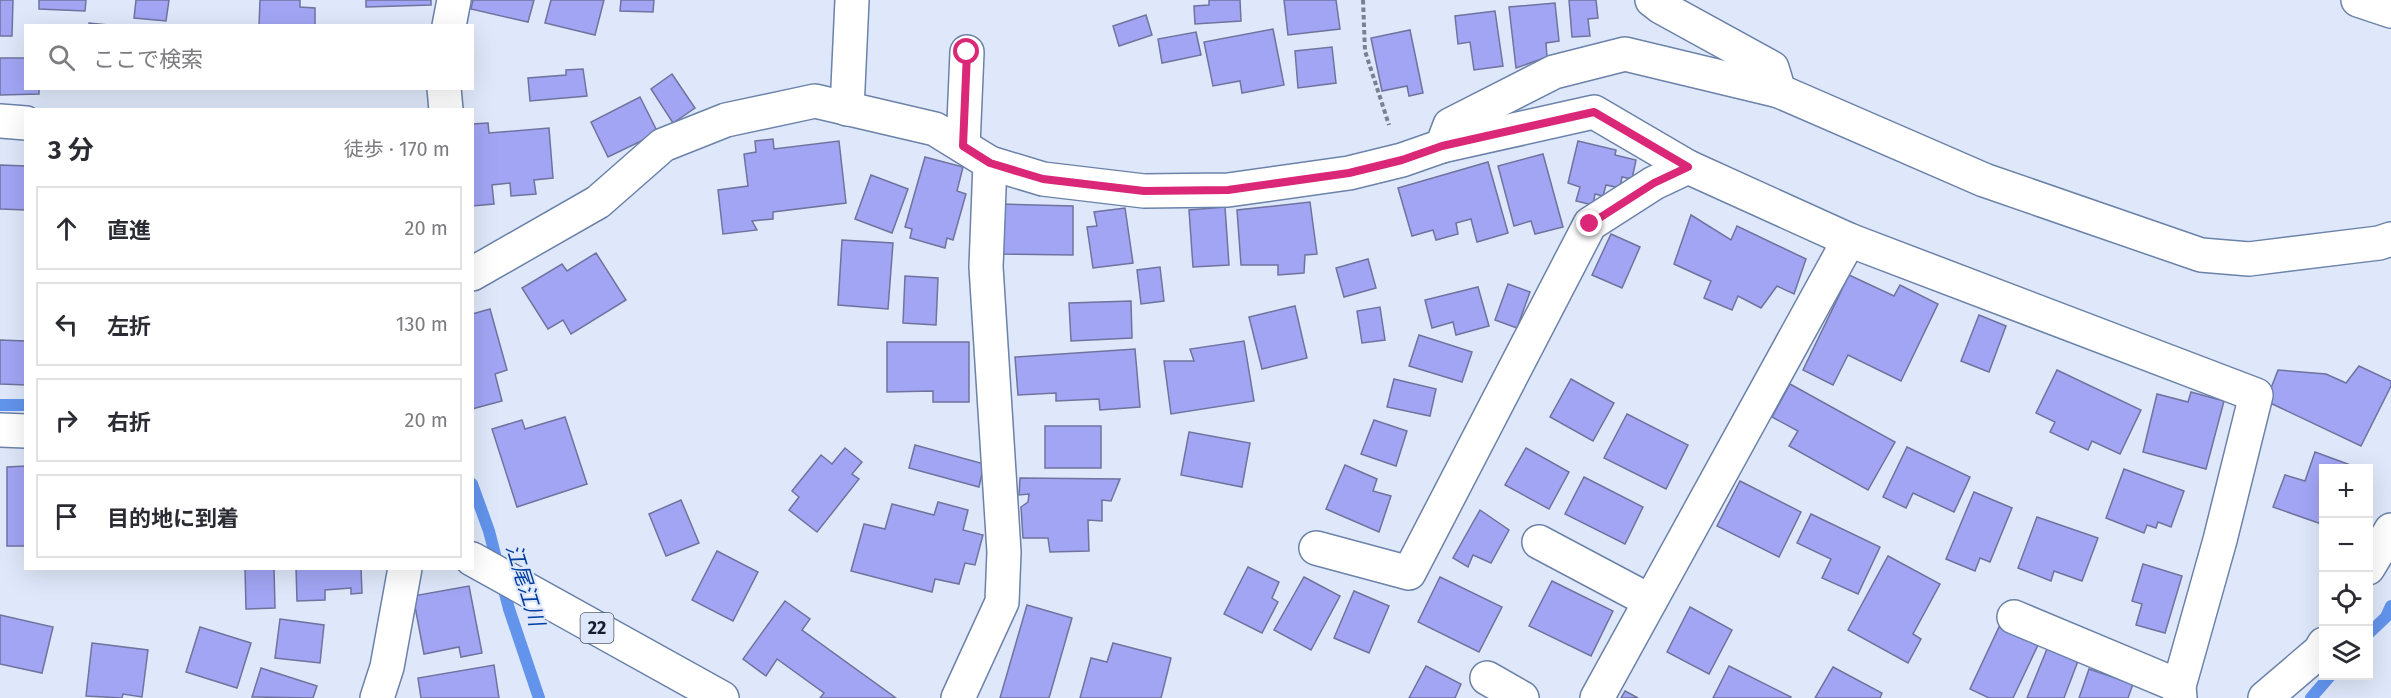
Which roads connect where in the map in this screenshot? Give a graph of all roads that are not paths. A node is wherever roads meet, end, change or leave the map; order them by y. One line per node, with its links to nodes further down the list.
1 (453, 0): 6 (main road)
2 (852, 0): 11 (main road)
3 (1652, 0): 9 (main road)
4 (2358, 0): 5 (main road)
5 (2391, 11)
6 (449, 24)
7 (967, 52): 14 (main road)
8 (444, 90): 10 (main road)
9 (1779, 91): 15 (main road); 18 (main road)
10 (446, 108)
11 (847, 109): 14 (main road); 20 (main road)
12 (0, 121): 13 (main road)
13 (24, 123)
14 (963, 146): 16 (main road)
15 (1442, 146): 16 (main road); 17 (main road)
16 (990, 163): 36 (main road)
17 (1688, 167): 19 (main road); 25 (main road)
18 (2391, 239)
19 (1850, 240): 29 (main road); 33 (main road)
20 (474, 273)
21 (0, 430): 22 (main road)
22 (24, 431)
23 (2391, 530): 27 (main road)
24 (1539, 542): 29 (main road)
25 (1316, 548)
26 (474, 560): 35 (main road, 22)
27 (2373, 560)
28 (405, 570): 34 (main road)
29 (1650, 601): 38 (main road)
30 (2014, 617): 33 (main road)
31 (2319, 652): 39 (main road)
32 (1487, 678): 37 (main road)
33 (2179, 692)
34 (377, 698)
35 (722, 698)
36 (958, 698)
37 (1522, 698)
38 (1597, 698)
39 (2265, 698)

